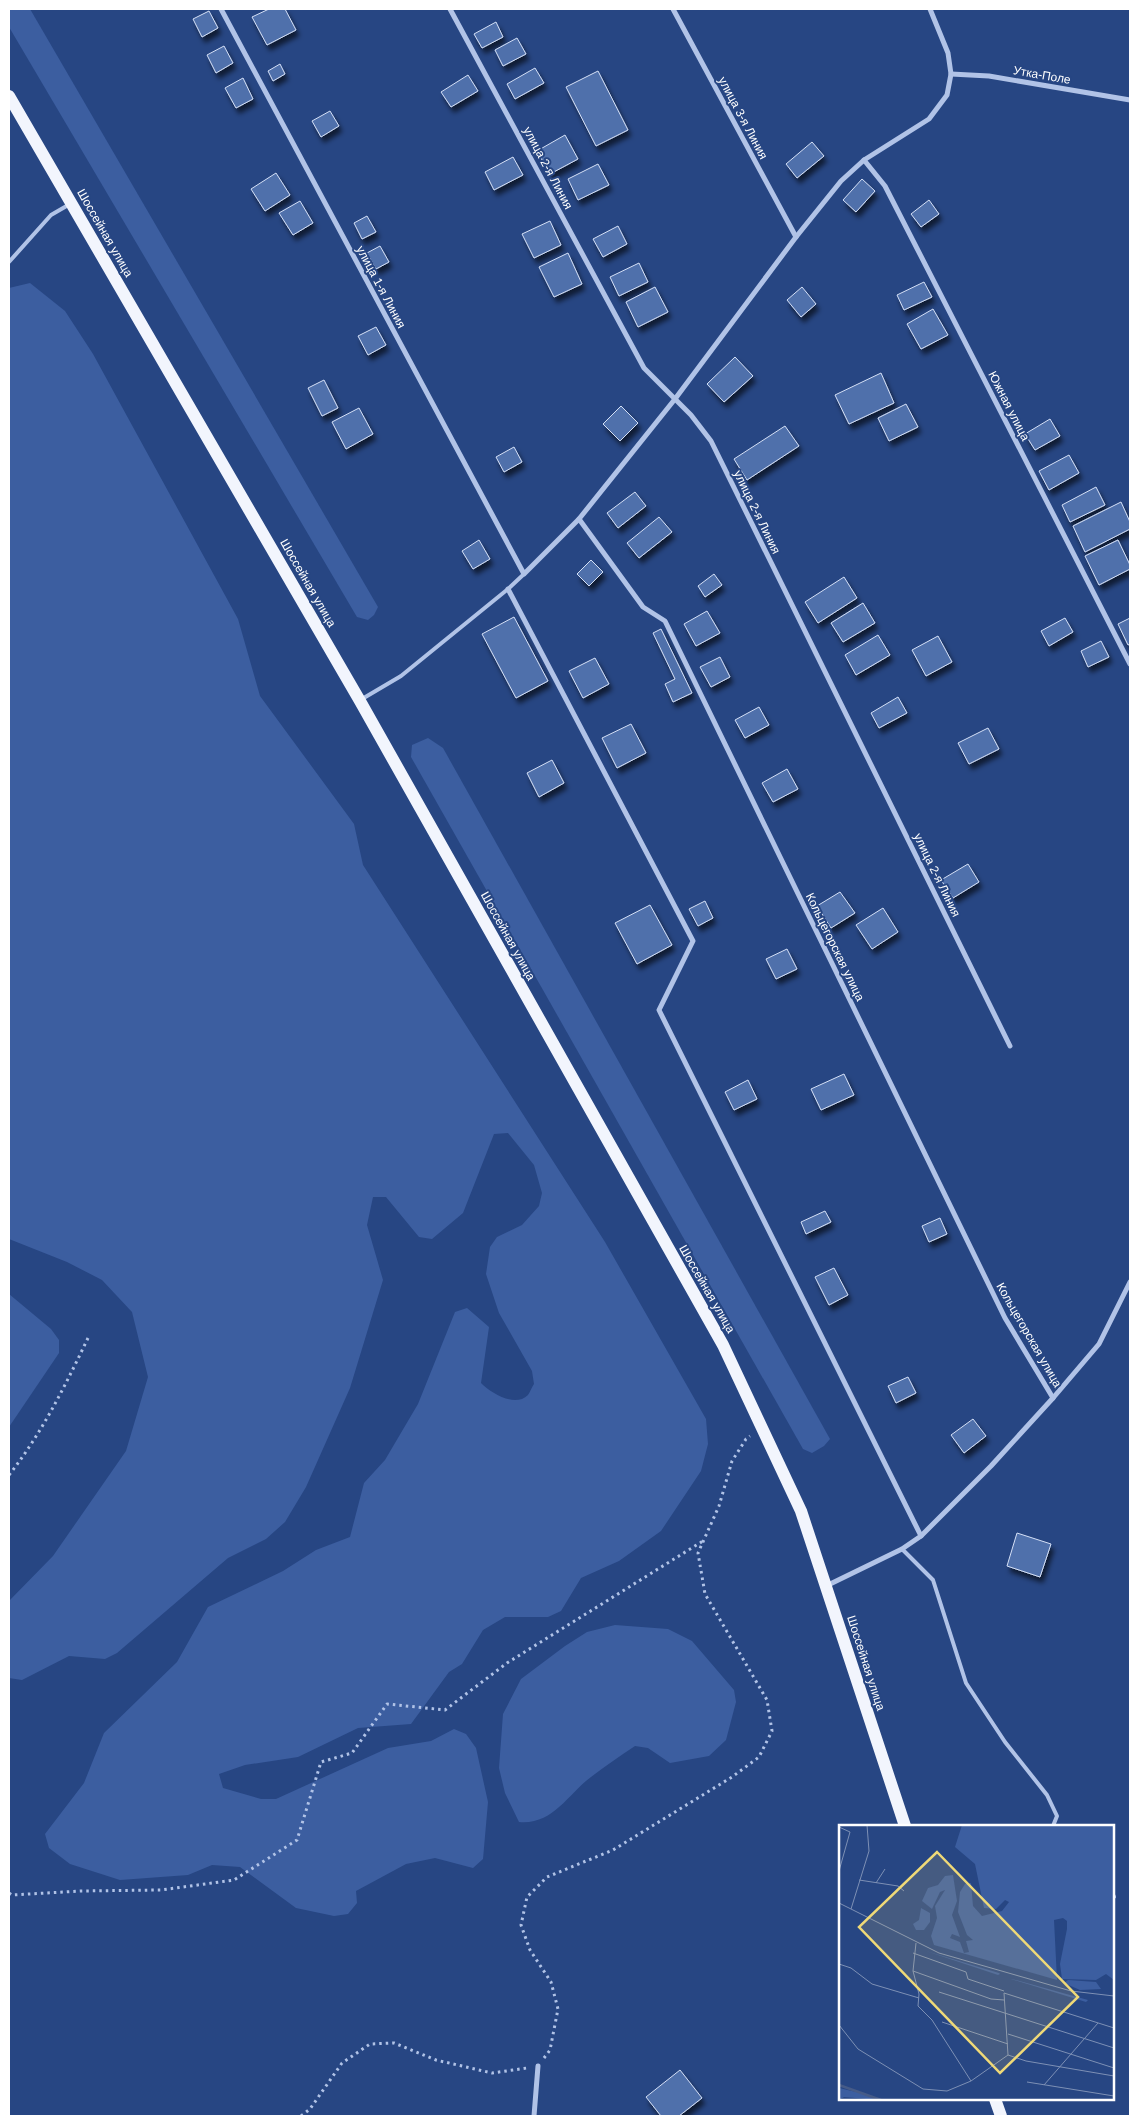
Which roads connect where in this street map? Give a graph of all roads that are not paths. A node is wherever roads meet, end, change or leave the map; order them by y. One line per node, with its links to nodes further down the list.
1 (221, 9): 14 (street, улица 1-я Линия)
2 (450, 9): 12 (street, улица 2-я Линия)
3 (673, 9): 10 (street, улица 3-я Линия)
4 (930, 9): 5 (street)
5 (951, 74): 7 (street, Утка-Поле); 8 (street)
6 (9, 96): 9 (main road, Шоссейная улица)
7 (1130, 100)
8 (864, 160): 10 (street); 16 (street, Южная улица)
9 (72, 202): 11 (lane); 17 (main road, Шоссейная улица)
10 (796, 237): 12 (street)
11 (9, 262)
12 (675, 399): 13 (street); 18 (street, улица 2-я Линия)
13 (579, 519): 14 (street); 20 (street, Кольцегорская улица)
14 (524, 574): 15 (lane)
15 (508, 589): 17 (lane); 21 (street)
16 (1130, 664)
17 (360, 701): 23 (main road, Шоссейная улица)
18 (1010, 1046)
19 (1130, 1282): 20 (street)
20 (1054, 1398): 21 (street)
21 (921, 1536): 22 (street)
22 (902, 1550): 23 (street); 25 (lane)
23 (826, 1586): 24 (main road, Шоссейная улица)
24 (905, 1825)
25 (1054, 1825)
26 (538, 2066): 28 (street)
27 (995, 2100): 29 (main road)
28 (534, 2116)
29 (1001, 2116)

